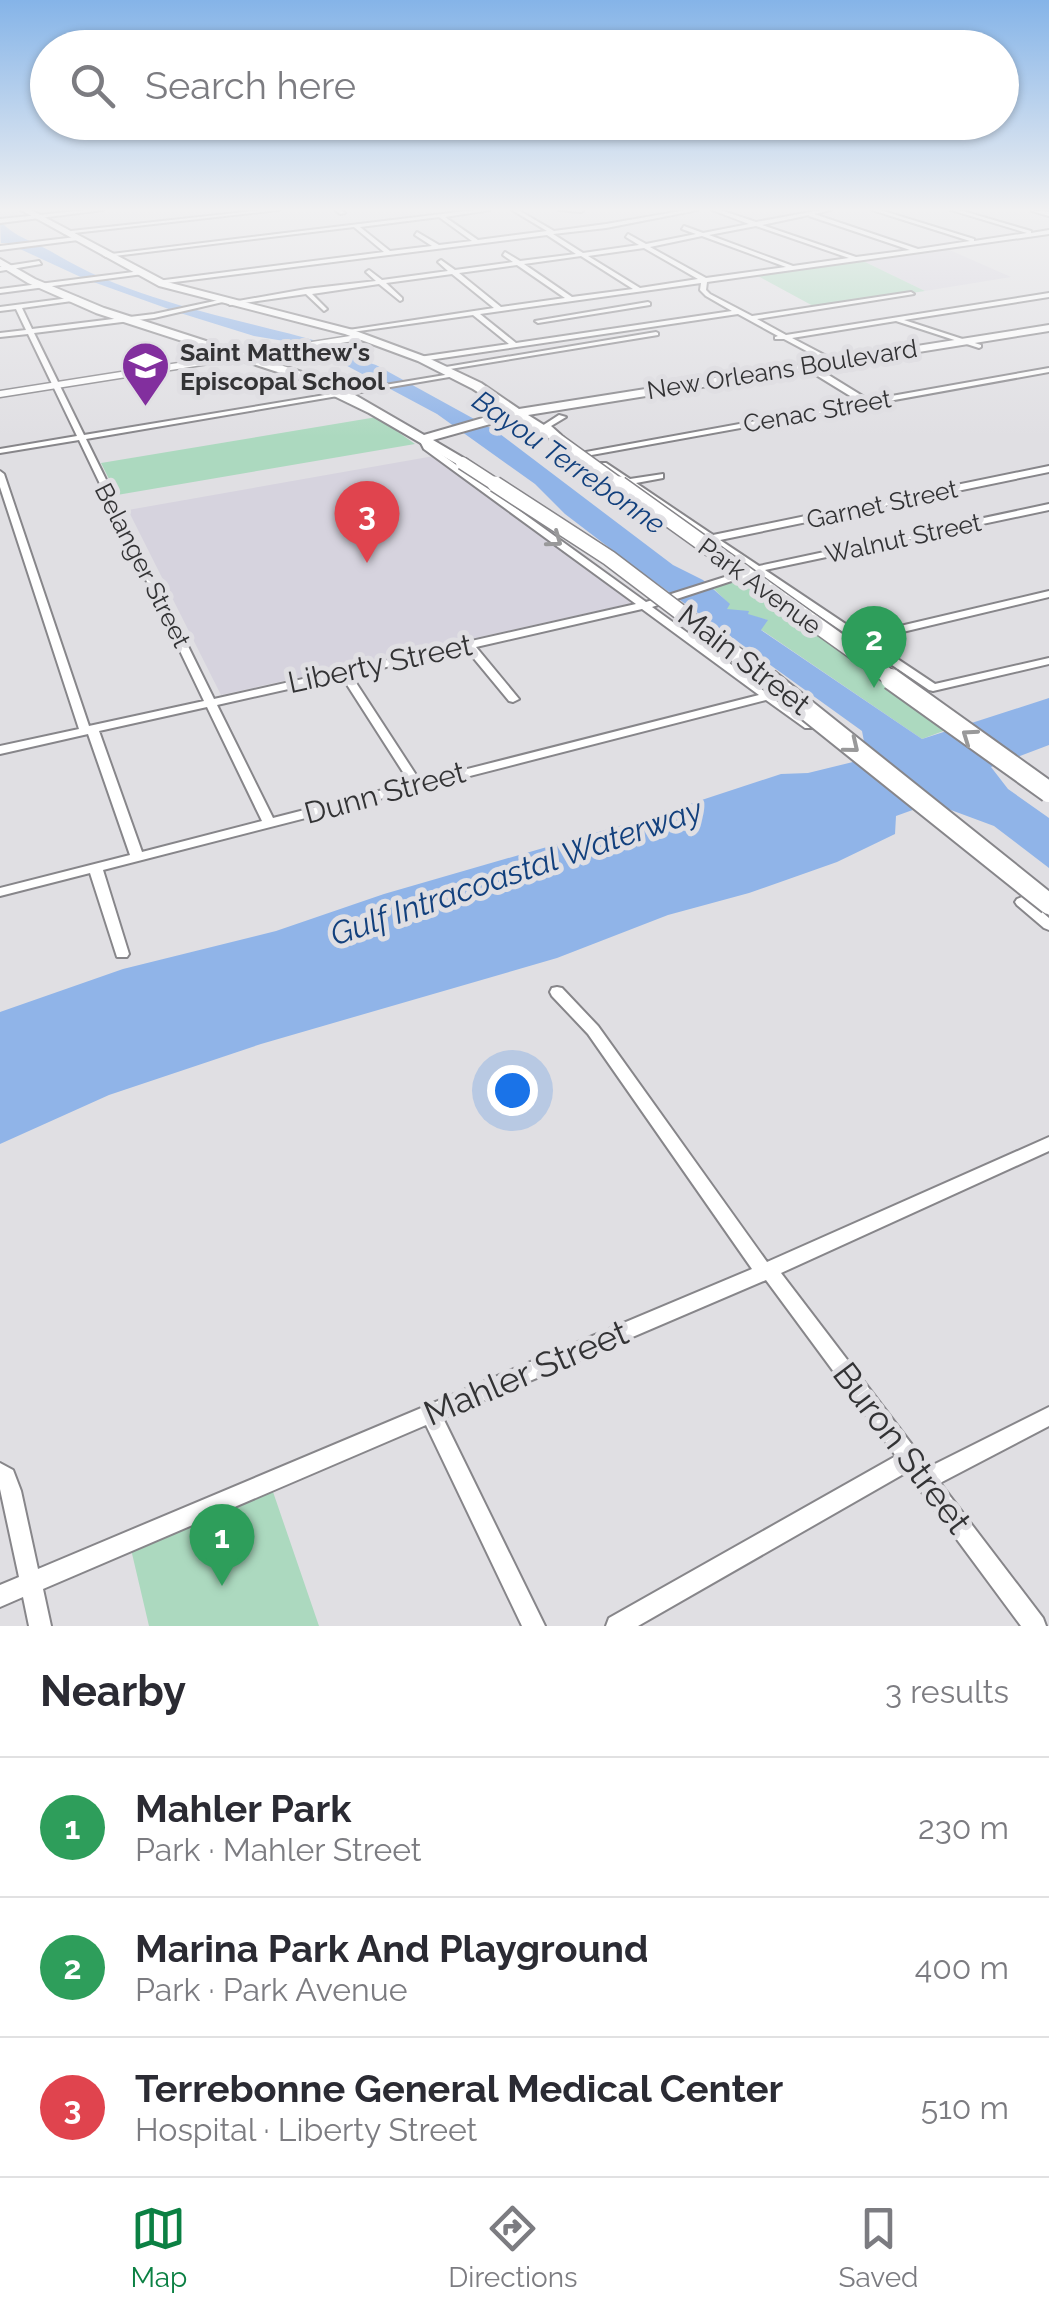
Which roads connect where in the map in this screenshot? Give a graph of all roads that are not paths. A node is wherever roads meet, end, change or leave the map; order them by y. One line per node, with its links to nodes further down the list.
1 (40, 286): 12 (street); 19 (main road, Main Street)
2 (172, 286): 20 (main road, Park Avenue)
3 (344, 286): 13 (street)
4 (385, 286): 17 (street)
5 (470, 286): 26 (street)
6 (552, 286): 18 (street)
7 (633, 286): 11 (street)
8 (664, 286): 11 (street)
9 (684, 286): 15 (street)
10 (703, 286): 15 (street)
11 (638, 289): 18 (street)
12 (4, 291)
13 (306, 291): 20 (street); 25 (street)
14 (911, 294): 30 (street)
15 (708, 296): 28 (street)
16 (1049, 296): 32 (street)
17 (400, 299)
18 (570, 299): 22 (street)
19 (77, 300): 23 (street); 29 (main road, Main Street)
20 (227, 302): 29 (street); 34 (main road, Park Avenue)
21 (648, 304): 31 (street)
22 (518, 306): 26 (street); 31 (street)
23 (18, 307): 24 (street); 33 (street, Belanger Street)
24 (0, 309)
25 (324, 309)
26 (500, 309): 27 (street)
27 (474, 312): 34 (street); 42 (street)
28 (736, 312): 30 (street); 40 (street)
29 (131, 319): 33 (street); 44 (main road, Main Street)
30 (748, 319): 39 (street)
31 (538, 320): 40 (street)
32 (896, 320): 39 (street); 41 (street)
33 (30, 331): 37 (street); 50 (street, Belanger Street)
34 (345, 331): 38 (main road, Park Avenue)
35 (1049, 332): 41 (main road, New Orleans Boulevard); 43 (main road, New Orleans Boulevard)
36 (656, 334): 47 (street)
37 (0, 335)
38 (363, 337): 44 (main road); 45 (main road, Park Avenue)
39 (780, 337): 46 (street)
40 (562, 338): 42 (street)
41 (960, 339): 43 (street); 46 (main road, New Orleans Boulevard)
42 (514, 346): 45 (street)
43 (979, 346): 46 (main road, New Orleans Boulevard)
44 (252, 357): 50 (main road); 53 (main road, Main Street)
45 (422, 358): 47 (main road, Park Avenue)
46 (824, 366): 51 (main road, New Orleans Boulevard); 54 (main road, New Orleans Boulevard); 55 (street)
47 (444, 368): 49 (main road, Park Avenue)
48 (1049, 370): 55 (street, Cenac Street)
49 (457, 375): 53 (street); 57 (main road, Park Avenue)
50 (56, 386): 52 (main road); 58 (street, Belanger Street)
51 (668, 388): 54 (main road); 57 (main road, New Orleans Boulevard)
52 (0, 394)
53 (348, 395): 58 (street); 59 (main road, Main Street)
54 (682, 397): 56 (main road, New Orleans Boulevard)
55 (866, 402): 61 (street, Cenac Street)
56 (562, 417): 57 (main road, New Orleans Boulevard); 61 (street)
57 (521, 418): 59 (main road); 82 (main road, Park Avenue, one-way to 57, bridge)
58 (81, 438): 60 (street); 77 (street, Belanger Street)
59 (422, 439): 70 (street, Main Street, one-way to 70); 88 (main road, Main Street, one-way to 88, bridge)
60 (0, 451)
61 (586, 454): 65 (street)
62 (1049, 469): 67 (street, Garnet Street)
63 (0, 474): 79 (street)
64 (660, 476): 65 (street)
65 (628, 482): 67 (street)
66 (1049, 507): 68 (street, Walnut Street)
67 (714, 538): 68 (street)
68 (758, 569): 70 (street, Liberty Street); 71 (street)
69 (1049, 594): 71 (street)
70 (647, 605): 72 (street, Liberty Street); 75 (street, Main Street)
71 (860, 639): 73 (street)
72 (469, 645): 74 (street, Liberty Street); 76 (street)
73 (1049, 661)
74 (344, 672): 77 (street, Liberty Street); 81 (street)
75 (770, 695): 78 (street, Main Street); 81 (street, Dunn Street)
76 (513, 700)
77 (212, 702): 79 (street, Liberty Street); 83 (street, Belanger Street)
78 (809, 726)
79 (88, 730): 80 (street, Liberty Street); 84 (street)
80 (0, 750)
81 (416, 784): 83 (street, Dunn Street)
82 (1049, 792)
83 (268, 823): 84 (street, Dunn Street)
84 (137, 857): 85 (street, Dunn Street)
85 (95, 867): 86 (street, Dunn Street); 90 (street)
86 (0, 892)
87 (1022, 902): 89 (street)
88 (1049, 904)
89 (1049, 925)
90 (122, 954)
91 (558, 992): 93 (street, Buron Street)
92 (1049, 1144): 93 (street, Mahler Street)
93 (766, 1271): 94 (street, Mahler Street); 96 (street, Buron Street)
94 (431, 1414): 99 (street, Mahler Street); 102 (street)
95 (1049, 1416): 98 (street)
96 (910, 1459): 98 (street, Buron Street); 103 (street)
97 (1, 1473): 99 (street)
98 (925, 1480): 104 (street, Buron Street)
99 (31, 1583): 100 (street, Mahler Street); 101 (street)
100 (0, 1596)
101 (40, 1626)
102 (534, 1626)
103 (617, 1626)
104 (1035, 1626)

